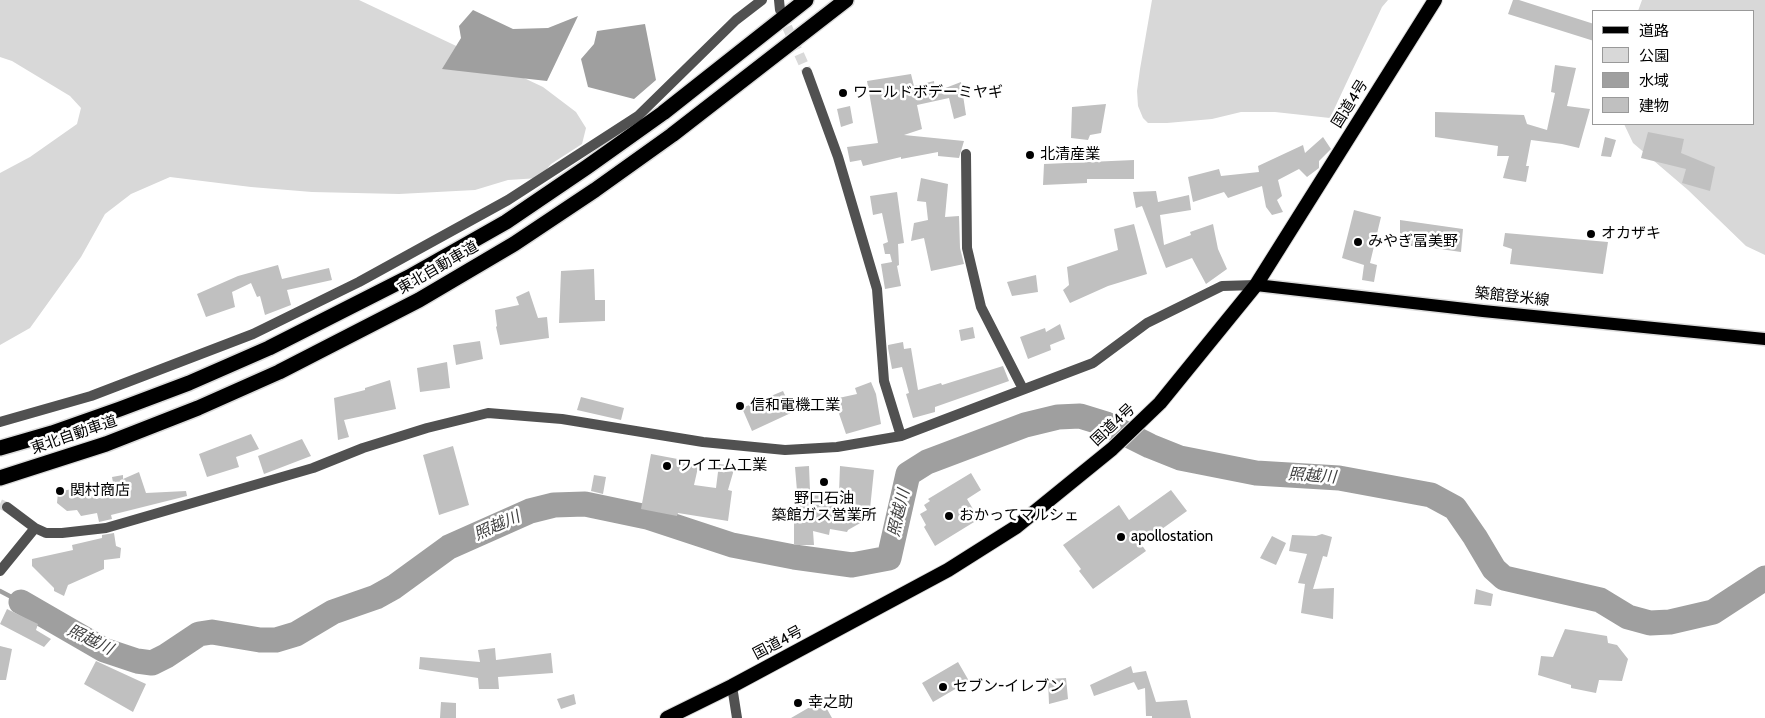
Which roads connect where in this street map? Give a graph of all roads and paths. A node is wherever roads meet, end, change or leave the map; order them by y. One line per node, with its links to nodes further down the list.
1 (762, 0): 10 (street)
2 (806, 0): 13 (highway, 東北自動車道)
3 (846, 0): 12 (highway, 東北自動車道)
4 (1435, 0): 7 (highway, 国道4号)
5 (807, 72): 11 (street)
6 (966, 154): 9 (street)
7 (1256, 285): 8 (main road, 築館登米線); 9 (street); 19 (highway, 国道4号)
8 (1765, 339)
9 (1024, 390): 11 (street)
10 (0, 422)
11 (901, 436): 17 (street)
12 (106, 444): 14 (highway, 東北自動車道); 15 (highway)
13 (0, 448)
14 (0, 478)
15 (0, 485)
16 (7, 507): 17 (street)
17 (34, 528): 18 (street)
18 (0, 571)
19 (732, 686): 20 (highway, 国道4号); 21 (street)
20 (667, 718)
21 (737, 718)

